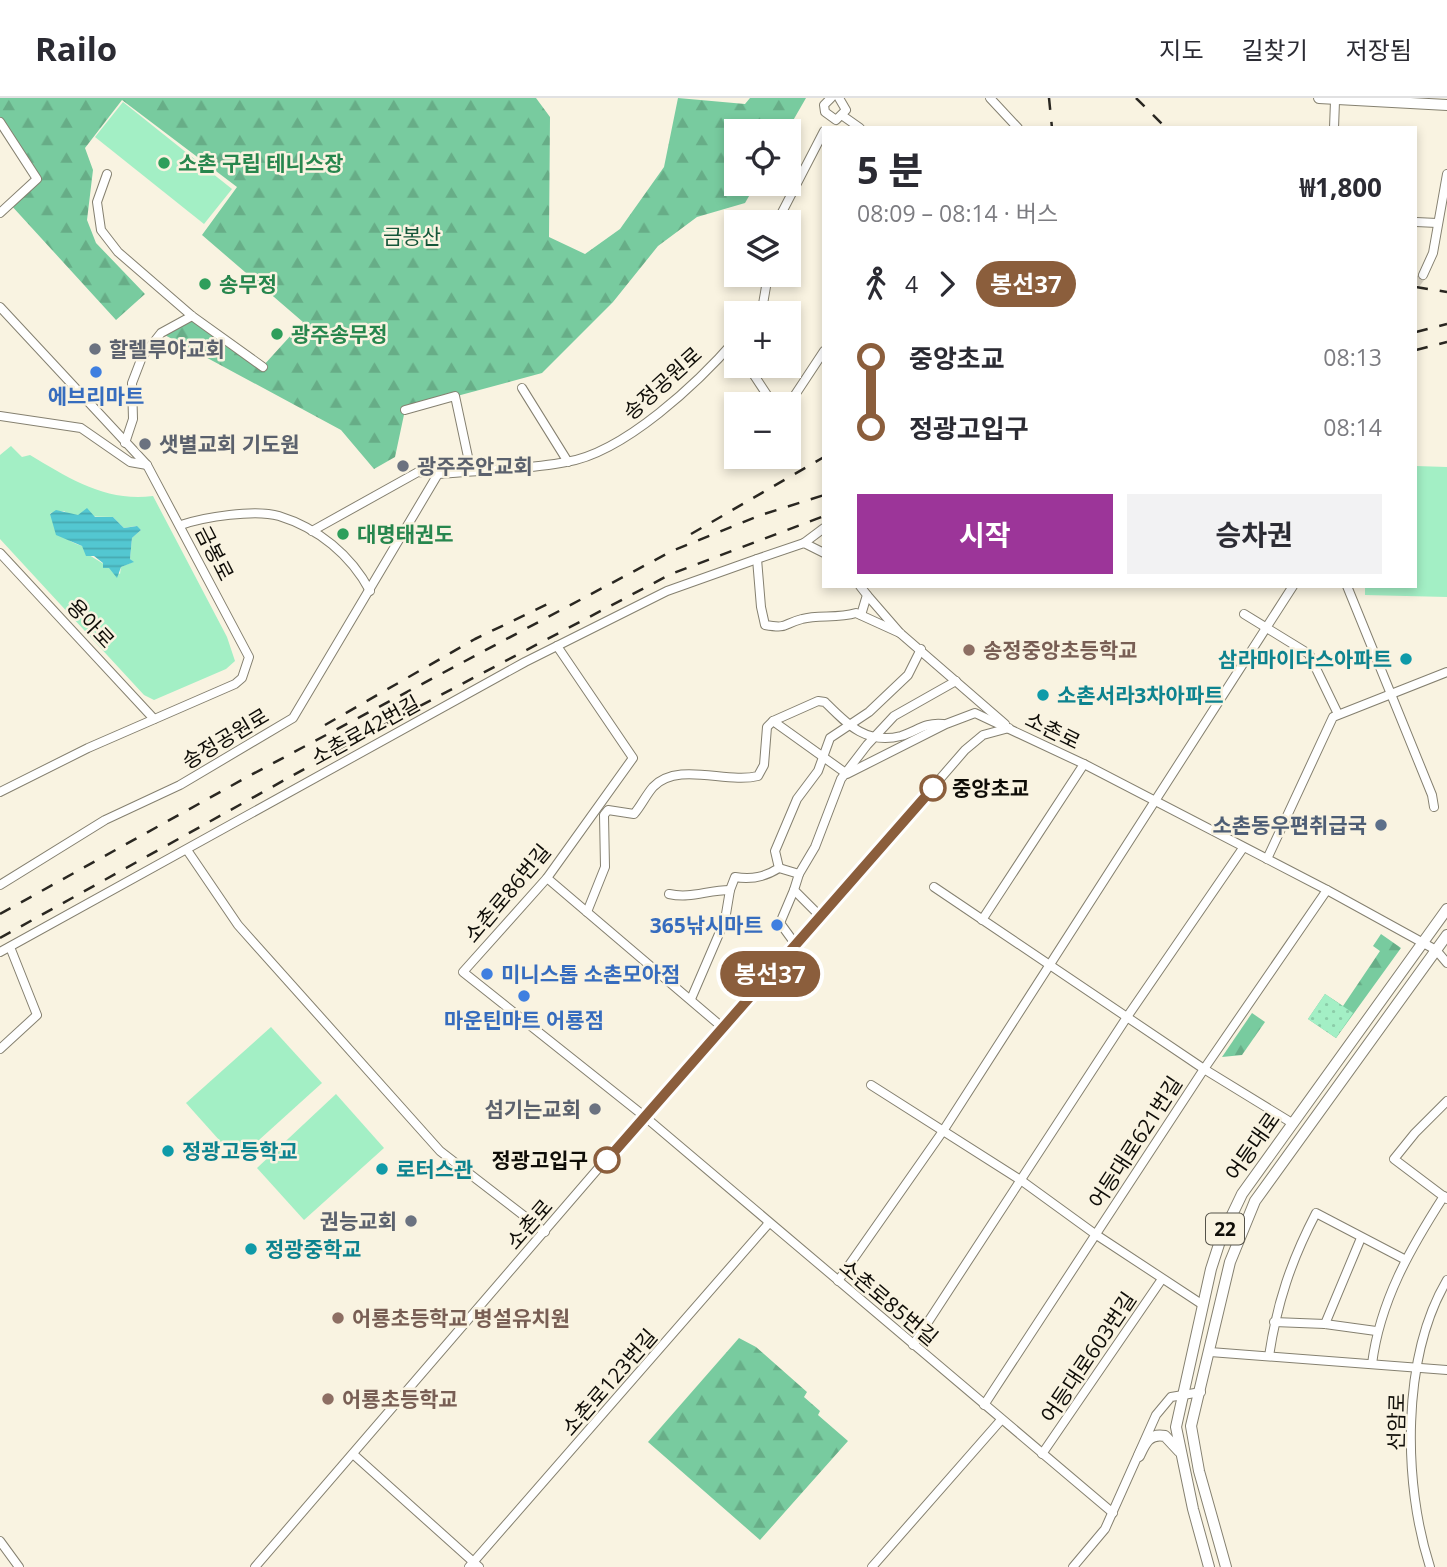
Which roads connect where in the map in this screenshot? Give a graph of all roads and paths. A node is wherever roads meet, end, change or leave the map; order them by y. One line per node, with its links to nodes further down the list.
1 (831, 98): 8 (street)
2 (990, 98): 12 (street)
3 (1319, 98): 5 (main road)
4 (845, 100): 7 (street)
5 (1335, 101): 6 (main road); 13 (street)
6 (1447, 105)
7 (843, 116): 8 (street); 11 (street)
8 (831, 118): 10 (street)
9 (0, 122): 18 (street)
10 (827, 126)
11 (857, 126)
12 (1016, 126)
13 (1334, 126)
14 (822, 135): 17 (street)
15 (107, 173): 23 (street)
16 (1447, 174): 20 (street)
17 (783, 210)
18 (0, 213)
19 (1417, 222): 20 (street)
20 (1437, 223): 21 (street)
21 (1423, 275)
22 (0, 307): 31 (street, 금봉로)
23 (192, 316): 26 (street); 31 (street)
24 (724, 354): 32 (street, 송정공원로)
25 (822, 355): 28 (street)
26 (263, 366)
27 (523, 388): 32 (street)
28 (798, 392)
29 (405, 410): 34 (street)
30 (0, 416): 33 (street)
31 (125, 443): 33 (street, 금봉로)
32 (568, 462): 34 (street, 송정공원로)
33 (147, 466): 36 (street, 금봉로)
34 (471, 471): 35 (street, 송정공원로)
35 (438, 474): 38 (street, 송정공원로); 46 (street, 송정공원로)
36 (181, 525): 38 (street); 58 (street, 금봉로)
37 (822, 530): 39 (street, 소촌로42번길)
38 (312, 531): 46 (street)
39 (804, 543): 40 (street); 42 (street, 소촌로42번길)
40 (822, 552)
41 (0, 553): 58 (street, 용아로)
42 (757, 559): 49 (street); 52 (street, 소촌로42번길)
43 (862, 588): 47 (street)
44 (1292, 588): 50 (street)
45 (1348, 588): 56 (street)
46 (370, 591): 76 (street, 송정공원로)
47 (867, 595): 49 (street); 51 (street)
48 (1244, 614): 50 (street)
49 (861, 615): 51 (street)
50 (1266, 627): 57 (street); 68 (street)
51 (900, 632): 53 (street)
52 (557, 646): 71 (street, 소촌로42번길); 75 (street, 소촌로86번길)
53 (921, 649): 55 (street); 61 (street)
54 (1447, 672): 56 (street)
55 (956, 681): 62 (street); 63 (street)
56 (1391, 693): 57 (street); 69 (street)
57 (1338, 714): 72 (street)
58 (154, 719): 67 (street)
59 (773, 720): 61 (street); 64 (street); 83 (street)
60 (946, 724): 62 (street); 63 (street); 66 (street)
61 (849, 727): 63 (street); 64 (street)
62 (1009, 728): 65 (street, 소촌로); 84 (street, 소촌로)
63 (873, 738): 66 (street)
64 (822, 756): 66 (street); 73 (street)
65 (1084, 764): 68 (street, 소촌로); 85 (street)
66 (847, 774): 74 (street)
67 (0, 792)
68 (1156, 803): 70 (street, 소촌로); 93 (street)
69 (1434, 807)
70 (1243, 848): 72 (street, 소촌로); 95 (street)
71 (187, 850): 89 (street, 소촌로42번길); 107 (street)
72 (1267, 859): 80 (street, 소촌로)
73 (779, 868): 74 (street); 78 (street)
74 (799, 874): 79 (street)
75 (547, 878): 83 (street); 101 (street, 소촌로86번길)
76 (0, 885)
77 (934, 887): 85 (street, 어등대로621번길)
78 (730, 890): 81 (street); 94 (street)
79 (794, 890): 84 (street); 88 (street)
80 (1327, 890): 87 (street, 소촌로); 98 (street)
81 (669, 894)
82 (1447, 909): 87 (main road, 어등대로 / 22)
83 (587, 912): 94 (street)
84 (821, 917): 88 (street, 소촌로)
85 (982, 920): 93 (street, 어등대로621번길)
86 (1447, 935): 90 (main road, 어등대로 / 22)
87 (1422, 943): 90 (street, 소촌로); 102 (main road, 어등대로 / 22)
88 (796, 945): 96 (street, 소촌로)
89 (10, 947): 91 (street, 소촌로42번길); 97 (street)
90 (1436, 950): 92 (street); 119 (main road, 어등대로 / 22)
91 (0, 952)
92 (1447, 963)
93 (1049, 964): 95 (street, 어등대로621번길); 103 (street)
94 (691, 999): 96 (street)
95 (1127, 1017): 98 (street, 어등대로621번길); 104 (street)
96 (722, 1027): 101 (street, 소촌로)
97 (0, 1049)
98 (1204, 1069): 102 (street, 어등대로621번길); 108 (street, 어등대로621번길)
99 (871, 1085): 103 (street, 어등대로603번길)
100 (1447, 1101): 105 (street)
101 (644, 1116): 106 (street, 소촌로85번길); 107 (street, 소촌로)
102 (1292, 1124): 114 (main road, 어등대로 / 22)
103 (943, 1131): 104 (street, 어등대로603번길); 113 (street)
104 (1022, 1181): 108 (street, 어등대로603번길); 118 (street)
105 (1445, 1198): 110 (street)
106 (769, 1223): 113 (street, 소촌로85번길); 134 (street, 소촌로123번길)
107 (545, 1232): 128 (street, 소촌로)
108 (1096, 1234): 111 (street, 어등대로603번길); 126 (street, 어등대로621번길)
109 (1361, 1238): 110 (street); 115 (street); 116 (street)
110 (1404, 1259): 117 (street)
111 (1162, 1279): 114 (street, 어등대로603번길); 129 (street, 어등대로603번길)
112 (1447, 1280): 122 (street, 선암로)
113 (838, 1282): 118 (street, 소촌로85번길)
114 (1203, 1305): 125 (main road, 어등대로 / 22)
115 (1274, 1322): 116 (street); 120 (street)
116 (1325, 1324): 117 (street)
117 (1376, 1331): 121 (street)
118 (913, 1345): 126 (street, 소촌로85번길)
119 (1210, 1352): 120 (street); 124 (main road, 어등대로 / 22)
120 (1269, 1356): 121 (street)
121 (1372, 1364): 122 (street)
122 (1416, 1367): 123 (street); 141 (street, 선암로)
123 (1447, 1370)
124 (1201, 1392): 125 (street); 140 (main road, 어등대로 / 22)
125 (1182, 1393): 130 (main road, 어등대로 / 22); 131 (street)
126 (984, 1405): 127 (street, 소촌로85번길)
127 (1001, 1420): 129 (street, 소촌로85번길); 137 (street)
128 (353, 1454): 134 (street, 소촌로123번길); 136 (street, 소촌로)
129 (1042, 1454): 132 (street, 소촌로85번길)
130 (1181, 1454): 131 (main road); 139 (main road, 어등대로 / 22)
131 (1139, 1456): 132 (street)
132 (1113, 1513): 138 (street)
133 (0, 1541): 135 (street)
134 (474, 1565)
135 (19, 1567)
136 (255, 1567)
137 (872, 1567)
138 (1073, 1567)
139 (1209, 1567)
140 (1226, 1567)
141 (1430, 1567)

